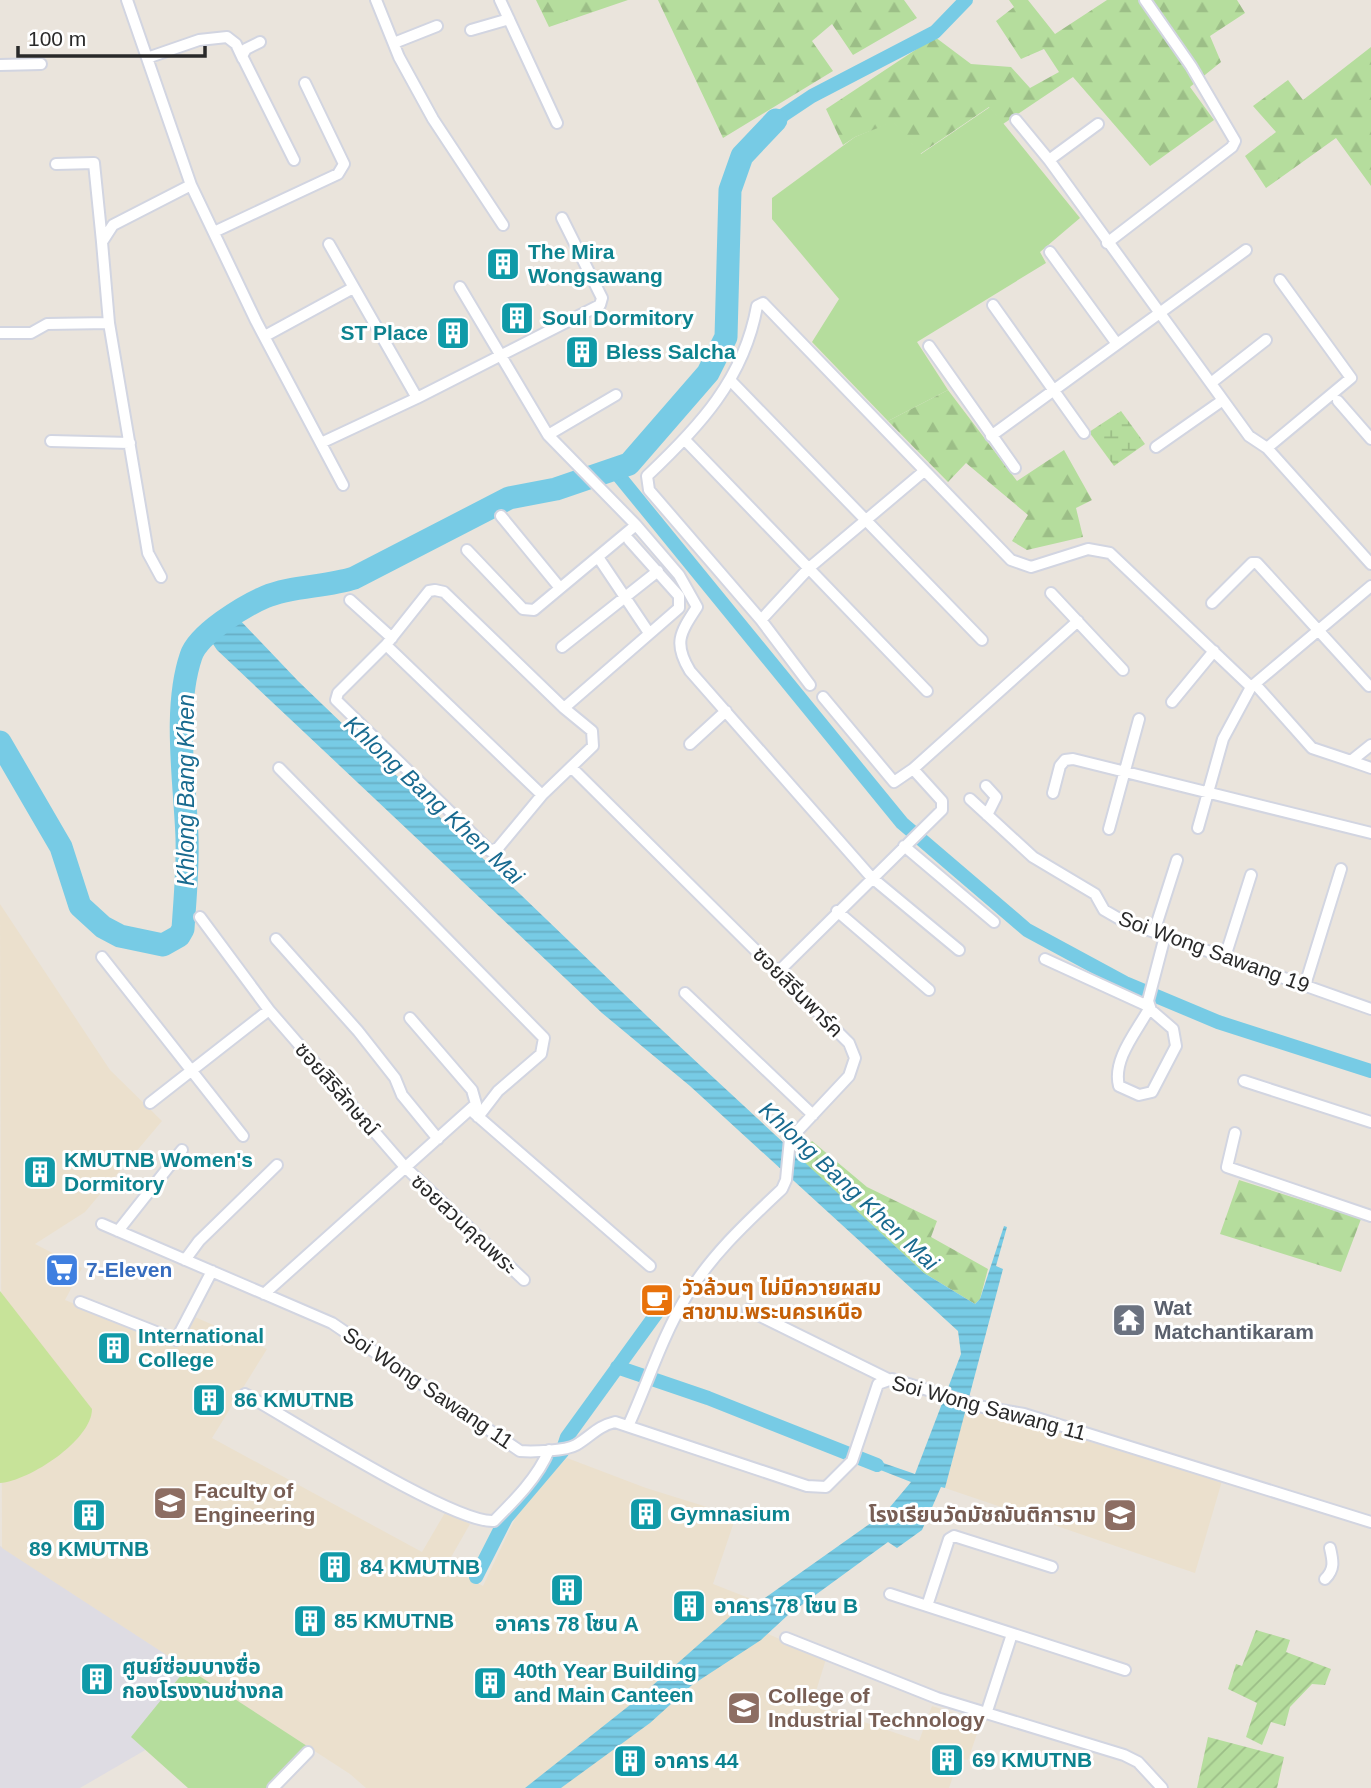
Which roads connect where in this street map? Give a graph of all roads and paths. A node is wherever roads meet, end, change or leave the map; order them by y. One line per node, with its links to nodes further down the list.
1 (127, 0): 10 (street)
2 (376, 0): 9 (street)
3 (500, 0): 5 (street)
4 (1145, 0): 26 (street)
5 (509, 19): 7 (street); 16 (street)
6 (437, 26): 9 (street)
7 (471, 30)
8 (260, 42): 11 (street)
9 (394, 43): 23 (street)
10 (148, 58): 11 (street); 21 (street)
11 (243, 59): 18 (street)
12 (41, 64): 13 (street)
13 (0, 65)
14 (305, 83): 24 (street)
15 (1016, 120): 19 (street)
16 (557, 123)
17 (1098, 124): 19 (street)
18 (294, 160)
19 (1049, 160): 26 (street)
20 (56, 164): 25 (street)
21 (191, 185): 24 (street); 25 (street)
22 (562, 218): 41 (street)
23 (503, 226)
24 (214, 232): 37 (street)
25 (102, 242): 35 (street)
26 (1107, 243): 34 (street)
27 (329, 244): 32 (street)
28 (1245, 250): 34 (street)
29 (1050, 253): 39 (street)
30 (1280, 280): 58 (street)
31 (460, 286): 41 (street)
32 (353, 288): 37 (street); 46 (street)
33 (993, 305): 44 (street)
34 (1159, 313): 39 (street); 43 (street)
35 (110, 323): 36 (street); 55 (street)
36 (0, 333)
37 (265, 336): 56 (street)
38 (1266, 340): 43 (street)
39 (1117, 344): 44 (street)
40 (929, 346): 51 (street)
41 (500, 356): 46 (street); 50 (street)
42 (730, 380): 53 (street); 60 (street); 63 (street)
43 (1211, 383): 47 (street)
44 (1053, 390): 49 (street); 51 (street)
45 (616, 395): 50 (street)
46 (417, 398): 56 (street)
47 (1223, 400): 57 (street); 58 (street)
48 (1338, 401): 52 (street)
49 (1084, 433)
50 (548, 435): 64 (street)
51 (991, 436): 59 (street)
52 (1371, 439)
53 (685, 440): 69 (street); 78 (street)
54 (51, 441): 55 (street)
55 (130, 443): 71 (street)
56 (321, 443): 61 (street)
57 (1156, 447)
58 (1267, 448): 68 (street)
59 (1014, 468)
60 (923, 472): 63 (street); 85 (street)
61 (343, 485)
62 (501, 516): 73 (street)
63 (865, 518): 69 (street); 82 (street)
64 (636, 525): 67 (street); 94 (street)
65 (629, 540): 70 (street)
66 (467, 550): 73 (street)
67 (598, 556): 73 (street); 75 (street)
68 (1371, 564)
69 (809, 568): 78 (street); 90 (street)
70 (657, 571): 75 (street); 81 (street)
71 (162, 577)
72 (1371, 586): 80 (street)
73 (560, 588)
74 (1051, 593): 79 (street)
75 (625, 596): 81 (street); 84 (street)
76 (350, 600): 83 (street)
77 (1212, 603): 80 (street)
78 (761, 620): 87 (street)
79 (1078, 621): 86 (street); 102 (street)
80 (1320, 631): 88 (street); 89 (street)
81 (649, 633): 93 (street)
82 (982, 640)
83 (389, 642): 93 (street); 107 (street); 107 (street)
84 (562, 647)
85 (1214, 651): 89 (street); 92 (street)
86 (1123, 670)
87 (810, 685)
88 (1369, 685)
89 (1253, 686): 98 (street); 106 (street)
90 (927, 691)
91 (823, 697): 102 (street)
92 (1172, 702)
93 (564, 708): 99 (street)
94 (726, 711): 96 (street); 117 (street)
95 (1139, 719): 103 (street)
96 (690, 744)
97 (1371, 745): 98 (street)
98 (1351, 761): 101 (street)
99 (571, 767): 107 (street); 127 (street, ซอยสิรีนพาร์ค)
100 (279, 768): 138 (street)
101 (1371, 768)
102 (913, 769): 113 (street)
103 (1125, 772): 105 (street); 106 (street); 111 (street)
104 (986, 786): 109 (street)
105 (1053, 793)
106 (1207, 793): 110 (street); 112 (street)
107 (542, 795)
108 (971, 799): 109 (street, Soi Wong Sawang 19)
109 (987, 815): 121 (street, Soi Wong Sawang 19)
110 (1198, 828)
111 (1109, 829)
112 (1371, 833)
113 (904, 846): 117 (street); 120 (street)
114 (1177, 860): 121 (street)
115 (1341, 869): 128 (street)
116 (1251, 875): 125 (street)
117 (871, 877): 118 (street); 123 (street)
118 (836, 911): 127 (street); 129 (street)
119 (200, 917): 133 (street, ซอยสิริลักษณ์)
120 (994, 922)
121 (1159, 934): 125 (street, Soi Wong Sawang 19); 131 (street)
122 (276, 939): 143 (street)
123 (959, 950)
124 (102, 957): 135 (street)
125 (1225, 957): 128 (street, Soi Wong Sawang 19)
126 (1045, 959): 131 (street)
127 (778, 972): 139 (street, ซอยสิรีนพาร์ค)
128 (1305, 985): 132 (street, Soi Wong Sawang 19)
129 (929, 990)
130 (685, 993): 139 (street)
131 (1150, 1007): 131 (street)
132 (1370, 1007)
133 (269, 1010): 135 (street); 146 (street, ซอยสิริลักษณ์)
134 (411, 1018): 138 (street)
135 (191, 1073): 137 (street); 142 (street)
136 (1244, 1081): 140 (street)
137 (150, 1103)
138 (475, 1114): 143 (street); 151 (street)
139 (813, 1115): 159 (street, ซอยสิรีนพาร์ค)
140 (1371, 1122)
141 (1235, 1133): 147 (street)
142 (243, 1136)
143 (438, 1139): 146 (street)
144 (182, 1150): 149 (street)
145 (277, 1164): 150 (street)
146 (405, 1167): 153 (street, ซอยสวนคุณพระ); 154 (street)
147 (1371, 1216)
148 (102, 1224): 149 (street, Soi Wong Sawang 11)
149 (118, 1231): 150 (street, Soi Wong Sawang 11)
150 (185, 1260): 152 (street, Soi Wong Sawang 11)
151 (650, 1266)
152 (212, 1271): 154 (street, Soi Wong Sawang 11); 155 (street)
153 (524, 1280)
154 (264, 1294): 160 (street, Soi Wong Sawang 11)
155 (80, 1302)
156 (748, 1310): 157 (street)
157 (888, 1379): 159 (street, Soi Wong Sawang 11); 161 (street, Soi Wong Sawang 11)
158 (245, 1394): 160 (street)
159 (629, 1424): 160 (street, Soi Wong Sawang 11)
160 (560, 1448)
161 (1371, 1522)
162 (1330, 1548): 164 (street)
163 (1052, 1567): 166 (street)
164 (1325, 1579)
165 (890, 1594): 166 (street)
166 (927, 1606): 167 (street)
167 (1012, 1634): 169 (street); 170 (street)
168 (786, 1638): 170 (street)
169 (1125, 1670)
170 (987, 1712): 173 (street)
171 (308, 1752): 172 (street)
172 (273, 1788)
173 (1162, 1788)

